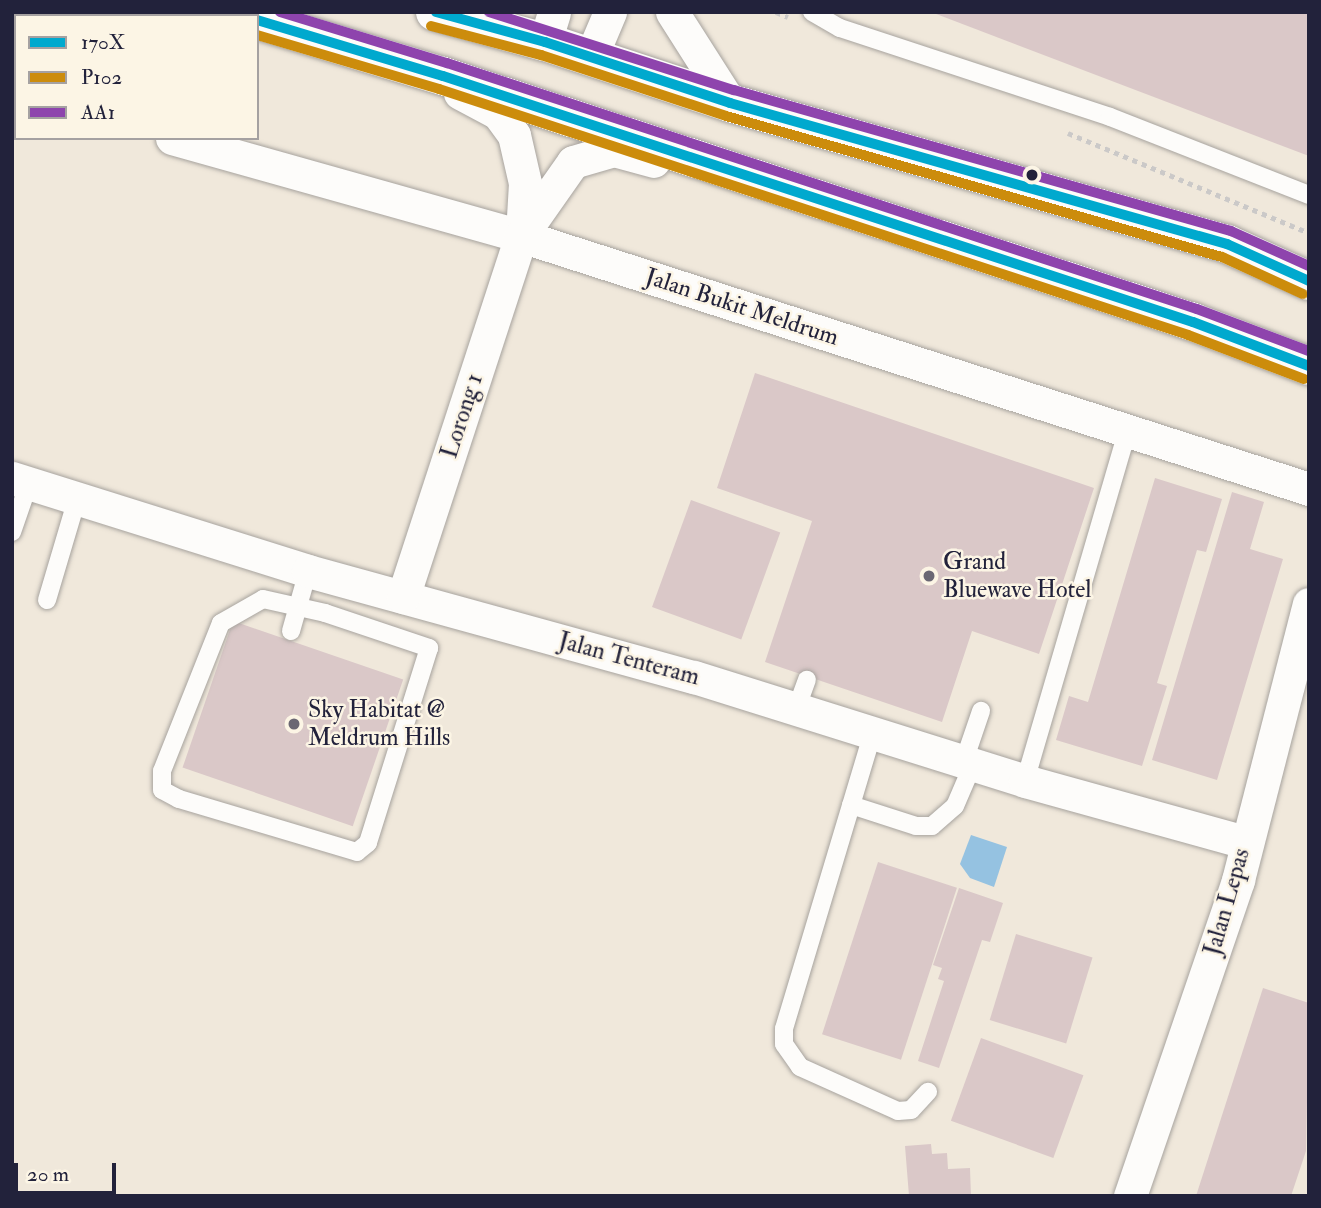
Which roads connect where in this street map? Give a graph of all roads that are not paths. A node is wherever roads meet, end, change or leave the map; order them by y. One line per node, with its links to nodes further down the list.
1 (435, 12): 6 (main road)
2 (610, 12): 7 (street)
3 (672, 12): 9 (street)
4 (811, 12): 12 (lane)
5 (259, 21): 8 (main road)
6 (550, 27): 7 (main road)
7 (592, 57): 9 (main road)
8 (443, 76): 11 (main road); 13 (street, Lorong 1)
9 (730, 103): 14 (main road)
10 (179, 140): 13 (street, Jalan Bukit Meldrum)
11 (684, 157): 13 (street, Lorong 1); 15 (main road)
12 (1309, 195)
13 (522, 236): 16 (street, Jalan Bukit Meldrum); 22 (street, Lorong 1)
14 (1309, 281)
15 (1309, 366)
16 (1127, 432): 18 (street, Jalan Bukit Meldrum); 32 (lane)
17 (21, 481): 19 (street, Jalan Tenteram); 20 (lane)
18 (1309, 489)
19 (77, 499): 21 (street, Jalan Tenteram); 23 (lane)
20 (12, 532)
21 (322, 574): 22 (street, Jalan Tenteram); 25 (lane); 26 (lane)
22 (403, 597): 30 (street, Jalan Tenteram)
23 (47, 600)
24 (1309, 604): 28 (street, Jalan Lepas)
25 (299, 605): 26 (lane); 26 (lane); 27 (lane)
26 (325, 613)
27 (291, 631)
28 (1301, 666): 34 (street, Jalan Lepas)
29 (981, 711): 31 (lane)
30 (873, 732): 31 (street, Jalan Tenteram); 33 (lane)
31 (968, 763): 32 (street, Jalan Tenteram); 33 (lane)
32 (1025, 781): 34 (street, Jalan Tenteram)
33 (851, 805): 35 (lane)
34 (1245, 842): 36 (street, Jalan Lepas)
35 (928, 1092)
36 (1130, 1196)

